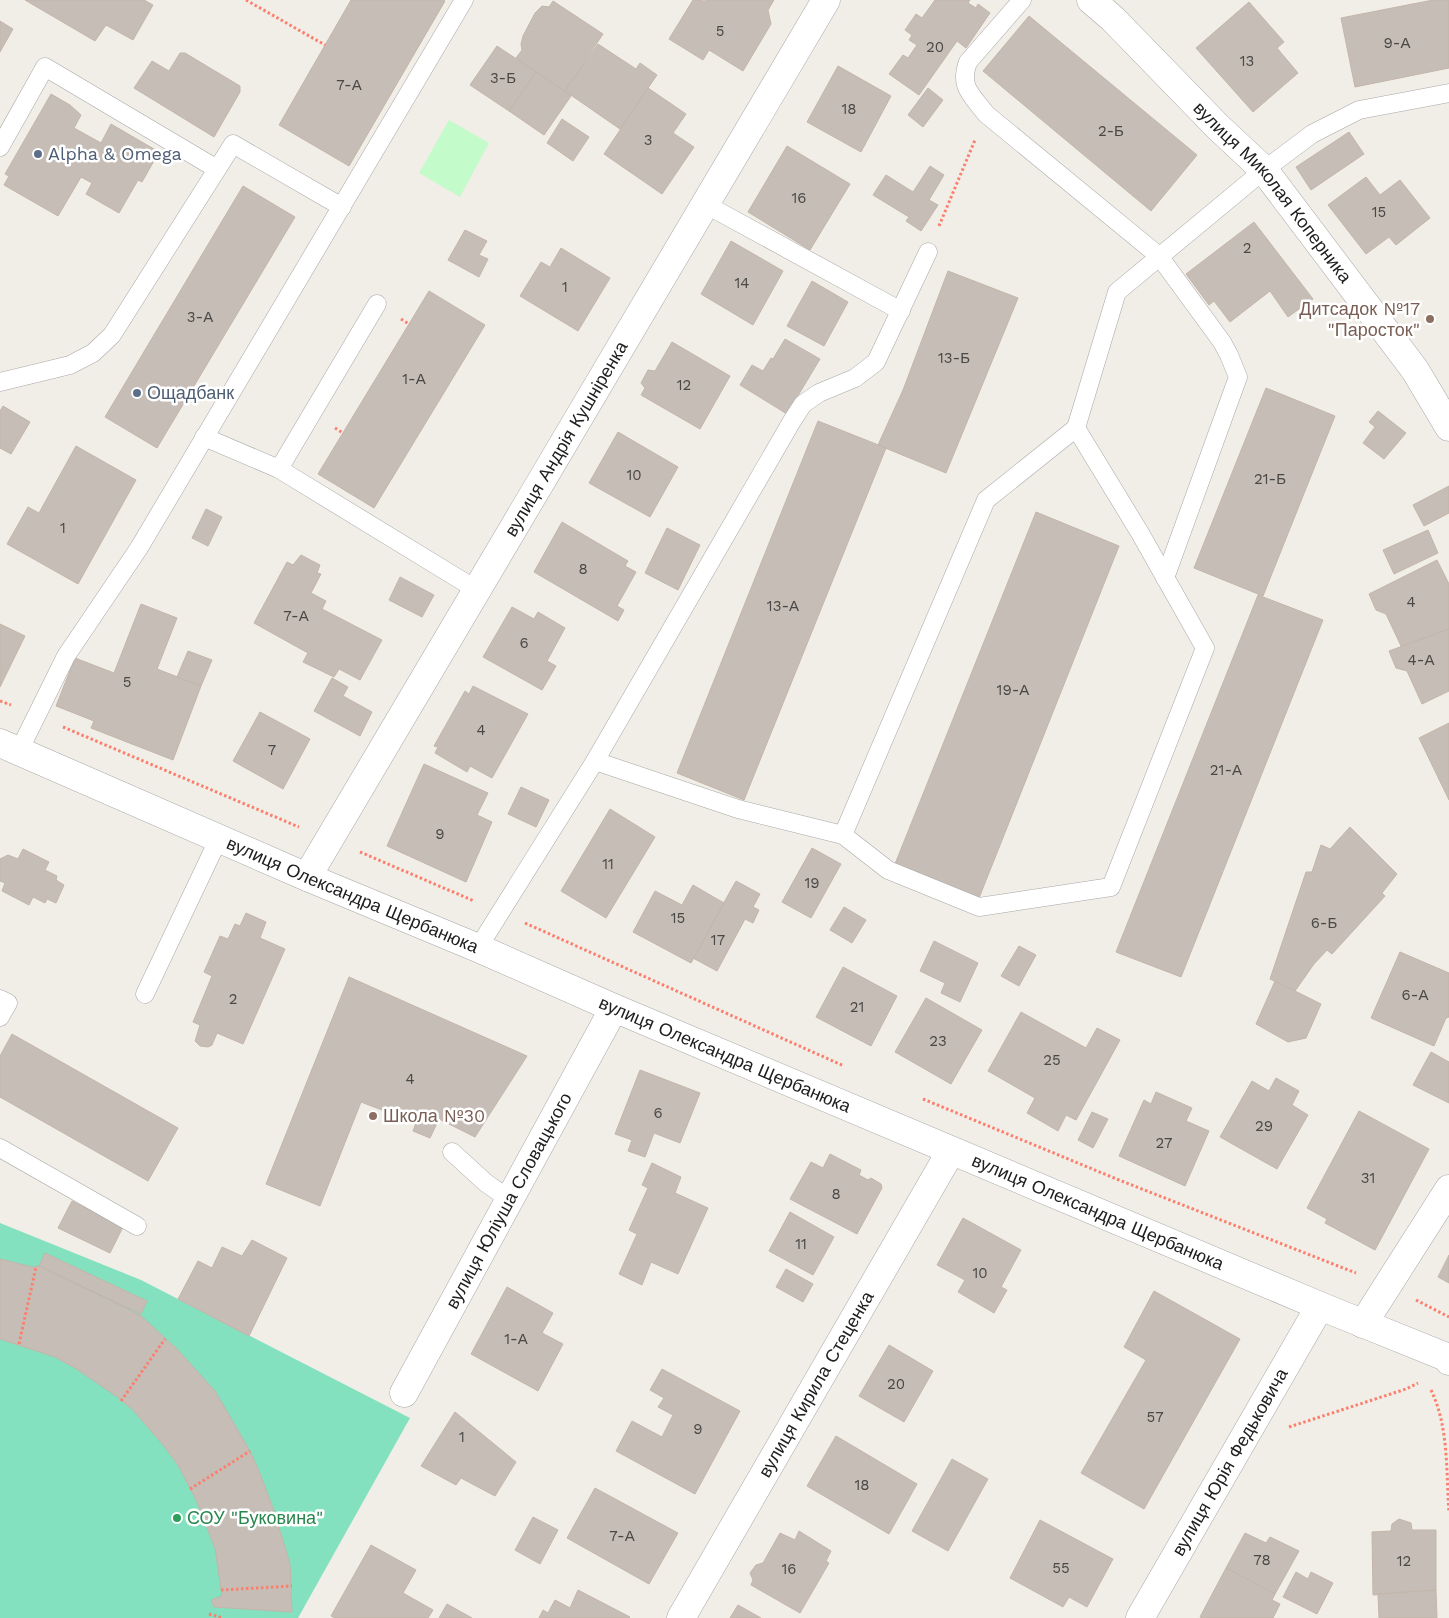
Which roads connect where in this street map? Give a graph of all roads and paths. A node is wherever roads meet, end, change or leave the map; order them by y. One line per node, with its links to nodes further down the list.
1 (246, 0): 6 (path)
2 (464, 0): 13 (lane)
3 (826, 0): 12 (street, вулиця Андрія Кушніренка)
4 (1022, 0): 8 (lane)
5 (1091, 0): 11 (street, вулиця Миколая Коперника)
6 (325, 45)
7 (1449, 93): 11 (lane)
8 (986, 114): 14 (path); 15 (lane)
9 (0, 148): 10 (lane)
10 (217, 169): 13 (lane); 18 (lane)
11 (1264, 170): 15 (lane); 19 (street, вулиця Миколая Коперника)
12 (705, 204): 17 (lane); 24 (street, вулиця Андрія Кушніренка)
13 (342, 206): 21 (lane)
14 (928, 252): 17 (lane)
15 (1159, 256): 20 (lane); 23 (lane)
16 (377, 304): 22 (lane)
17 (901, 311): 28 (lane)
18 (0, 382)
19 (1449, 427)
20 (1076, 428): 23 (lane); 29 (lane)
21 (204, 437): 22 (lane); 26 (lane)
22 (279, 469): 24 (lane)
23 (1165, 578): 29 (lane)
24 (477, 590): 31 (street, вулиця Андрія Кушніренка)
25 (0, 701): 26 (path)
26 (35, 715): 27 (lane); 31 (path)
27 (10, 747): 30 (street, вулиця Олександра Щербанюка)
28 (595, 760): 29 (lane); 33 (lane)
29 (843, 835)
30 (219, 838): 32 (street, вулиця Олександра Щербанюка); 35 (lane)
31 (330, 840): 32 (street, вулиця Андрія Кушніренка); 33 (path)
32 (307, 877): 34 (street, вулиця Олександра Щербанюка)
33 (500, 912): 34 (lane); 39 (path)
34 (478, 948): 37 (street, вулиця Олександра Щербанюка)
35 (145, 994)
36 (0, 999): 38 (lane)
37 (614, 1008): 42 (street, вулиця Олександра Щербанюка); 45 (street, вулиця Юліуша Словацького)
38 (0, 1017)
39 (845, 1066)
40 (918, 1097): 48 (path)
41 (0, 1148): 46 (lane)
42 (951, 1151): 49 (street, вулиця Олександра Щербанюка); 66 (street, вулиця Кирила Стеценка)
43 (452, 1152): 45 (lane)
44 (1449, 1189): 48 (street)
45 (509, 1199): 56 (street, вулиця Юліуша Словацького)
46 (137, 1226)
47 (36, 1267): 53 (path)
48 (1388, 1285): 50 (path); 51 (street)
49 (1320, 1306): 51 (street, вулиця Олександра Щербанюка); 67 (street, вулиця Юрія Федьковича)
50 (1449, 1317)
51 (1363, 1324): 54 (street, вулиця Олександра Щербанюка)
52 (165, 1339): 57 (path)
53 (19, 1344)
54 (1448, 1359): 55 (path)
55 (1424, 1379): 58 (path); 61 (path)
56 (404, 1394)
57 (121, 1401)
58 (1281, 1430)
59 (250, 1451): 60 (path)
60 (190, 1489)
61 (1449, 1512)
62 (292, 1586): 63 (path)
63 (221, 1590)
64 (208, 1614): 65 (path)
65 (223, 1618)
66 (681, 1618)
67 (1140, 1618)

